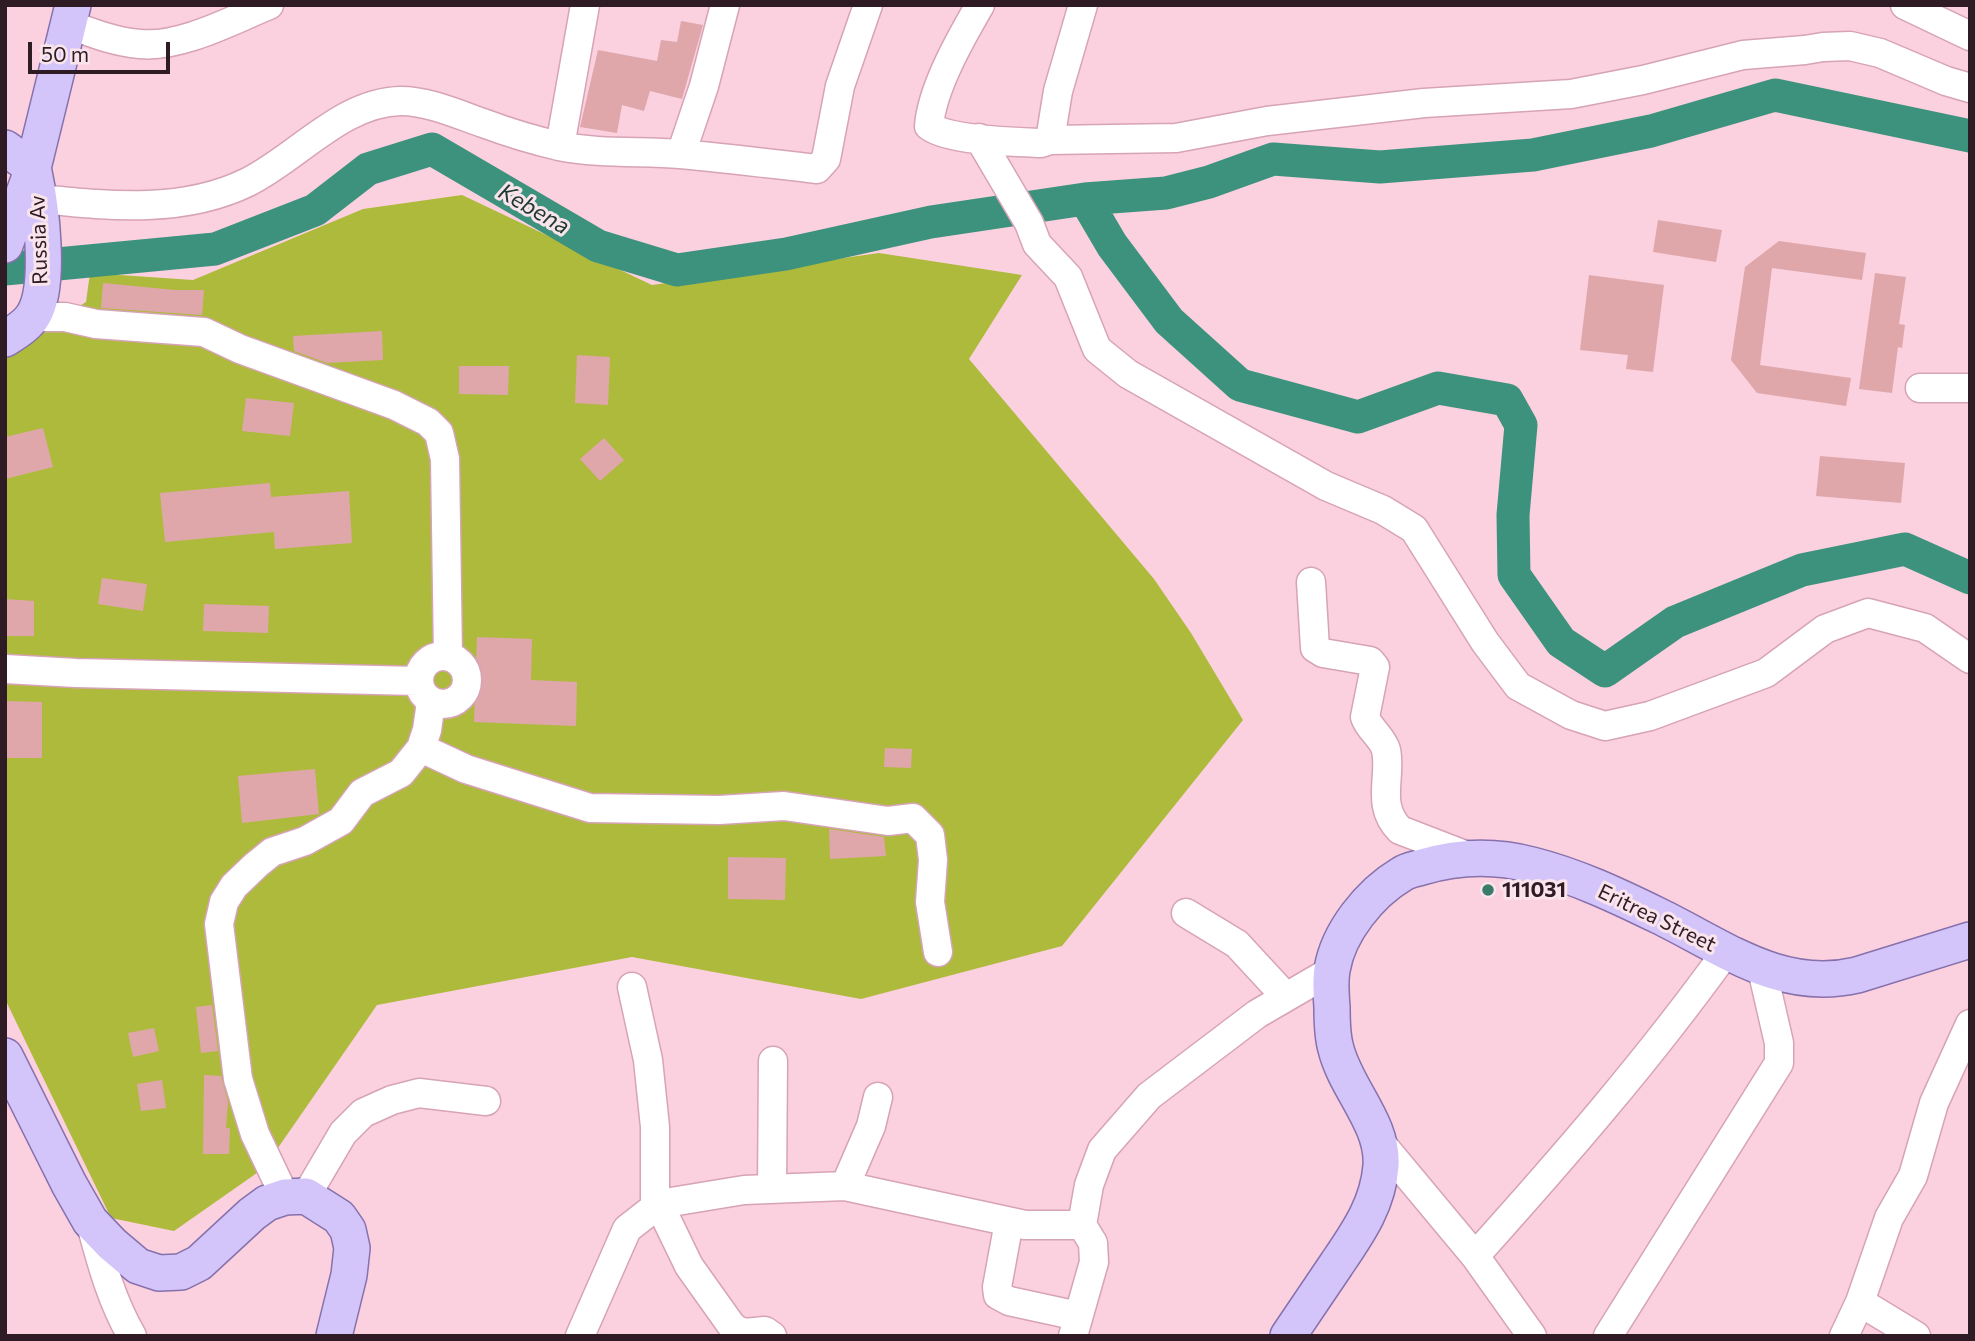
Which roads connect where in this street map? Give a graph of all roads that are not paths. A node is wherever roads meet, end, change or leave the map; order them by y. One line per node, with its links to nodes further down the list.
1 (269, 5): 8 (street)
2 (585, 5): 13 (street)
3 (725, 5): 15 (street)
4 (868, 5): 15 (street)
5 (981, 5): 11 (street)
6 (1083, 5): 12 (street)
7 (1905, 5): 9 (street)
8 (70, 15): 16 (main road, Russia Av)
9 (1970, 36)
10 (1970, 88): 12 (street)
11 (979, 138): 12 (street); 23 (street)
12 (1050, 140)
13 (560, 146): 15 (street); 16 (street)
14 (5, 148): 16 (main road)
15 (681, 155)
16 (27, 211): 17 (main road, Russia Av)
17 (35, 313): 18 (main road); 22 (street)
18 (5, 338)
19 (1920, 388): 20 (street)
20 (1970, 388)
21 (1311, 582): 29 (street)
22 (448, 656): 25 (street); 25 (street)
23 (1970, 659)
24 (5, 669): 25 (street)
25 (425, 691): 26 (street)
26 (421, 748): 28 (street); 46 (street)
27 (862, 799): 28 (street)
28 (837, 815): 32 (street)
29 (1469, 857): 33 (main road, Eritrea Street); 35 (main road, Eritrea Street)
30 (1186, 914): 37 (street)
31 (1970, 940): 34 (main road, Eritrea Street)
32 (937, 951)
33 (1726, 952): 34 (main road, Eritrea Street); 51 (street)
34 (1762, 969): 60 (street)
35 (1331, 971): 37 (street); 43 (main road, Eritrea Street)
36 (632, 987): 47 (street)
37 (1286, 997): 50 (street)
38 (1970, 1024): 52 (street)
39 (5, 1056): 48 (main road)
40 (773, 1061): 45 (street)
41 (878, 1097): 44 (street)
42 (486, 1101): 46 (street)
43 (1380, 1142): 51 (street); 58 (main road, Eritrea Street)
44 (845, 1186): 45 (street); 49 (street)
45 (772, 1189): 47 (street)
46 (296, 1196): 48 (main road); 55 (main road)
47 (657, 1206): 56 (street); 57 (street)
48 (90, 1221): 54 (street)
49 (1009, 1222): 50 (street); 53 (street)
50 (1082, 1225): 53 (street)
51 (1475, 1256): 59 (street)
52 (1860, 1303): 61 (street); 62 (street)
53 (1075, 1326)
54 (132, 1336)
55 (334, 1336)
56 (580, 1336)
57 (772, 1336)
58 (1288, 1336)
59 (1532, 1336)
60 (1608, 1336)
61 (1844, 1336)
62 (1916, 1336)

